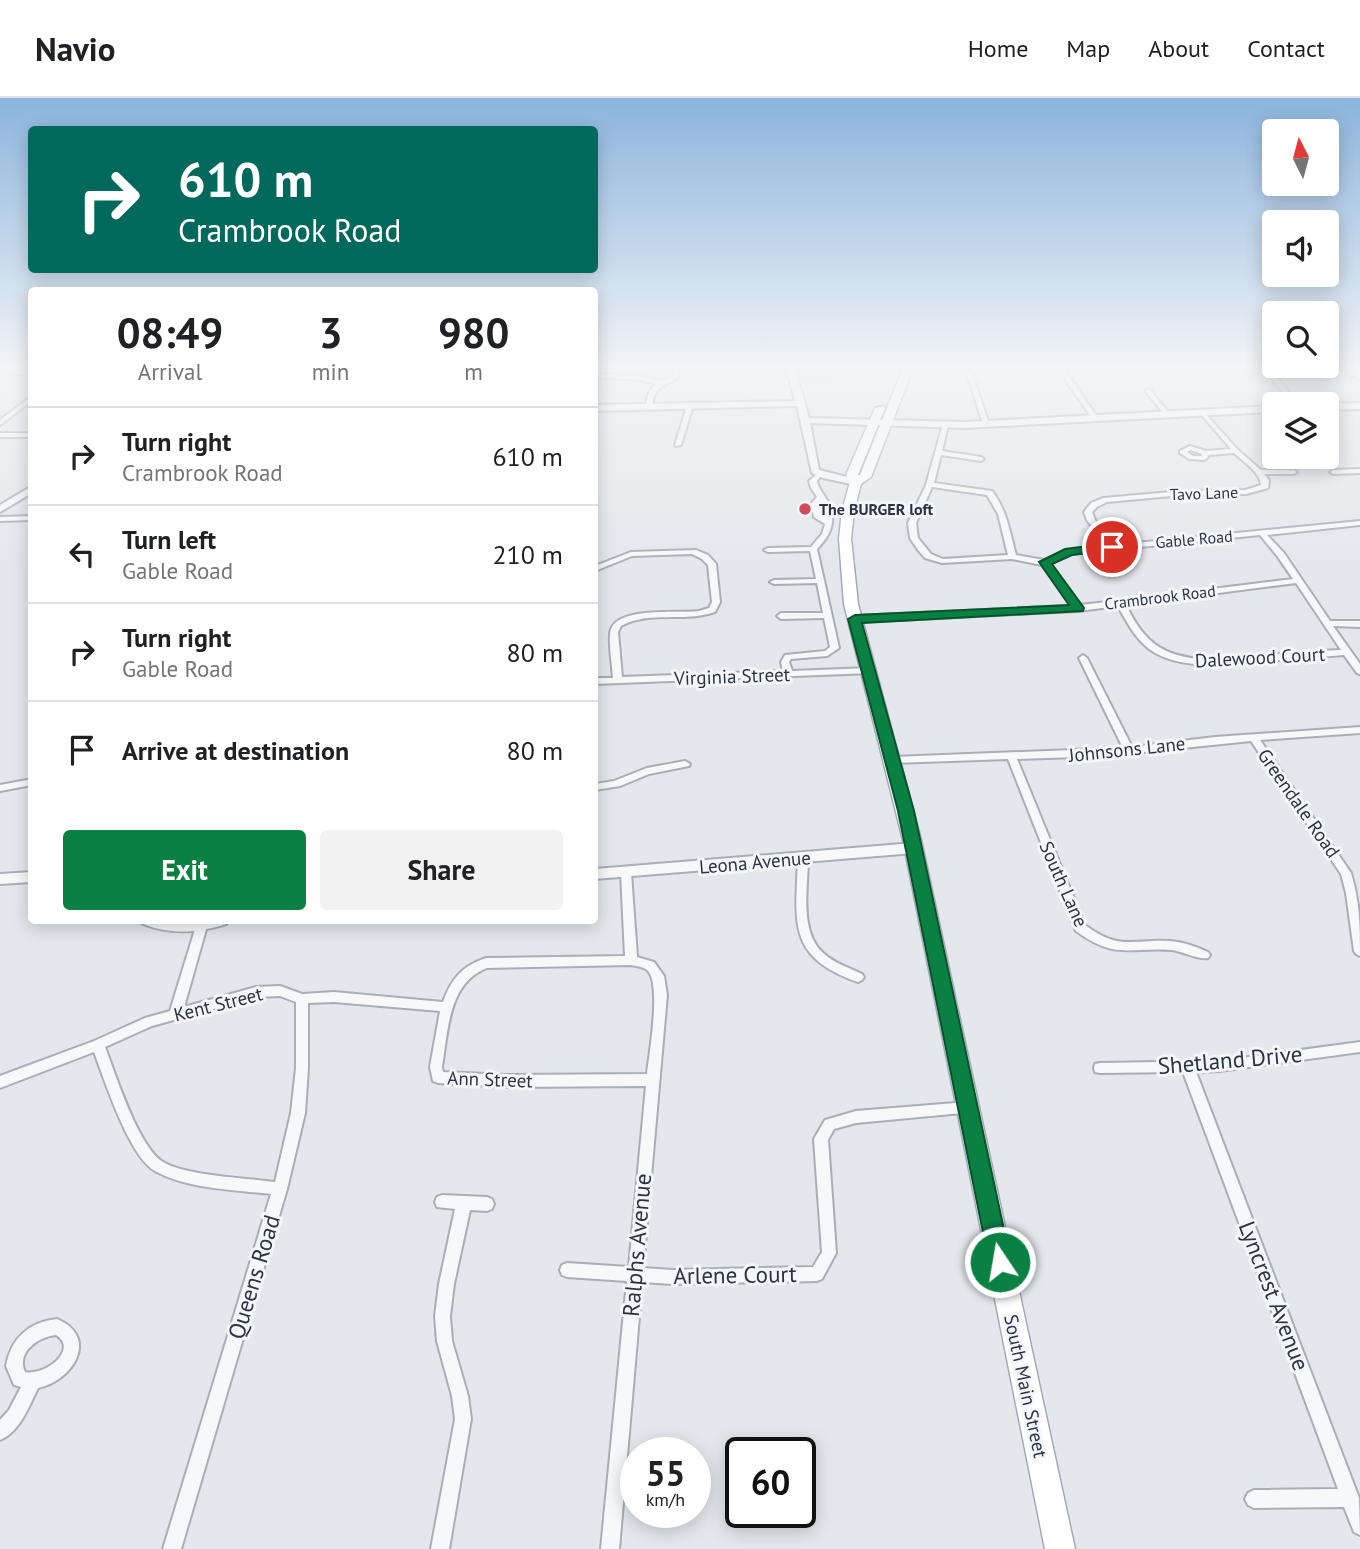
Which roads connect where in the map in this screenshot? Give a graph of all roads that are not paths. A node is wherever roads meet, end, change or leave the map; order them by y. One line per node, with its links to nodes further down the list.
1 (681, 434): 9 (street)
2 (807, 434): 18 (street)
3 (869, 434): 19 (main road, South Main Street)
4 (883, 434): 19 (main road)
5 (943, 434): 11 (street)
6 (1221, 434): 10 (street, Tavo Lane)
7 (0, 435): 8 (street)
8 (28, 435)
9 (678, 445)
10 (1236, 452): 12 (street); 15 (street, Tavo Lane)
11 (938, 453): 13 (street); 20 (street)
12 (1206, 453)
13 (981, 458)
14 (1360, 471): 17 (street)
15 (1259, 472): 16 (street); 27 (street, Tavo Lane)
16 (1294, 472)
17 (1334, 472)
18 (819, 474): 19 (street); 28 (street)
19 (856, 482): 40 (main road, South Main Street)
20 (930, 485): 30 (street); 30 (street)
21 (28, 492): 22 (street)
22 (0, 509)
23 (28, 517): 24 (street)
24 (0, 519)
25 (1360, 523): 26 (street, Gable Road)
26 (1262, 533): 27 (street, Gable Road); 34 (street)
27 (1112, 547): 31 (street, Gable Road)
28 (813, 549): 29 (street); 33 (street)
29 (768, 550)
30 (1012, 557): 31 (street)
31 (1045, 562): 37 (street)
32 (598, 568): 48 (street)
33 (820, 581): 35 (street); 38 (street)
34 (1297, 581): 36 (street, Crambrook Road); 41 (street)
35 (774, 582)
36 (1120, 601): 37 (street, Crambrook Road); 43 (street, Dalewood Court)
37 (1078, 608): 40 (street, Crambrook Road)
38 (828, 615): 39 (street); 47 (street)
39 (780, 617)
40 (855, 619): 45 (main road, South Main Street)
41 (1326, 623): 42 (street); 43 (street)
42 (1360, 624)
43 (1346, 652): 46 (street)
44 (1083, 658): 52 (street)
45 (869, 671): 47 (street, Virginia Street); 54 (main road, South Main Street)
46 (1360, 671)
47 (788, 674): 48 (street, Virginia Street)
48 (618, 680): 49 (street, Virginia Street)
49 (598, 681)
50 (1360, 730): 51 (street, Johnsons Lane)
51 (1253, 737): 52 (street, Johnsons Lane); 68 (street, Greendale Road)
52 (1130, 752): 53 (street, Johnsons Lane)
53 (1012, 758): 54 (street, Johnsons Lane); 69 (street, South Lane)
54 (894, 760): 59 (main road, South Main Street)
55 (685, 764): 57 (street)
56 (28, 783): 58 (street)
57 (598, 787)
58 (0, 788)
59 (914, 848): 60 (street, Leona Avenue); 81 (main road, South Main Street)
60 (803, 858): 61 (street, Leona Avenue); 71 (street)
61 (626, 873): 62 (street, Leona Avenue); 70 (street)
62 (598, 874)
63 (28, 877): 64 (street)
64 (0, 879)
65 (162, 924): 67 (street)
66 (208, 924): 67 (street)
67 (201, 926): 74 (street)
68 (1360, 951)
69 (1204, 955)
70 (631, 960): 73 (street, Ann Street); 79 (street, Ralphs Avenue)
71 (858, 977)
72 (302, 999): 73 (street, Kent Street); 74 (street, Kent Street); 82 (street, Queens Road)
73 (447, 1007): 79 (street, Ann Street)
74 (176, 1013): 75 (street, Kent Street)
75 (98, 1045): 80 (street, Kent Street); 82 (street)
76 (1359, 1050): 77 (street, Shetland Drive)
77 (1188, 1067): 78 (street, Shetland Drive); 90 (street, Lyncrest Avenue)
78 (1100, 1068)
79 (653, 1080): 87 (street, Ralphs Avenue)
80 (0, 1082)
81 (968, 1108): 87 (street, Arlene Court); 96 (main road, South Main Street)
82 (280, 1189): 93 (street, Queens Road)
83 (442, 1202): 84 (street)
84 (464, 1203): 85 (street); 94 (street)
85 (487, 1204)
86 (567, 1270): 87 (street, Arlene Court)
87 (634, 1275): 95 (street, Ralphs Avenue)
88 (33, 1382): 89 (street)
89 (0, 1432)
90 (1350, 1498): 91 (street); 92 (street, Lyncrest Avenue)
91 (1254, 1499)
92 (1360, 1525)
93 (172, 1549)
94 (440, 1549)
95 (610, 1549)
96 (1059, 1549)

